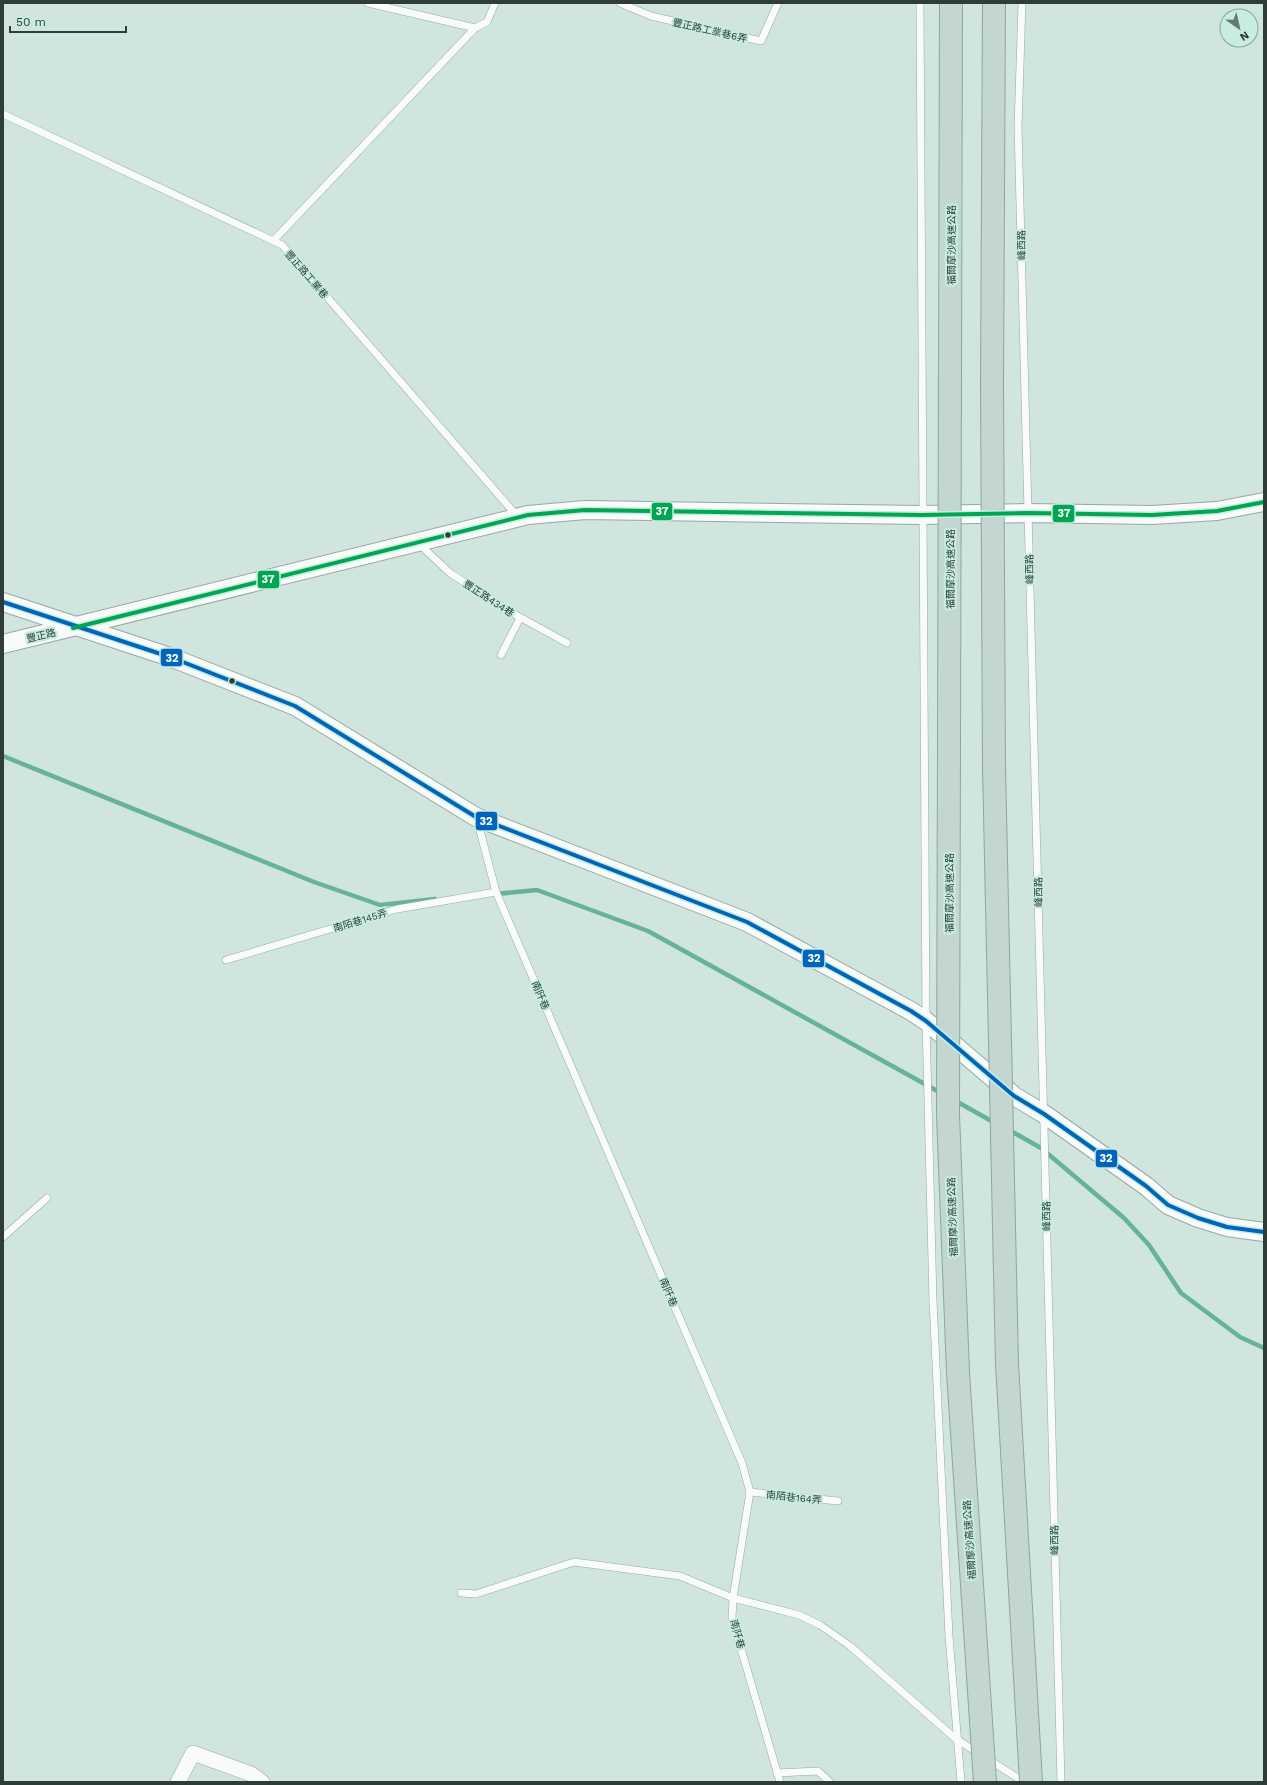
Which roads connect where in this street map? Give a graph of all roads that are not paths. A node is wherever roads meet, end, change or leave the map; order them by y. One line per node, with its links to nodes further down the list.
1 (368, 3): 9 (lane)
2 (495, 3): 9 (lane)
3 (620, 3): 4 (lane, 豐正路工業巷6弄)
4 (778, 3)
5 (920, 3): 14 (lane)
6 (951, 3): 42 (highway, 福爾摩沙高速公路, bridge)
7 (994, 3): 44 (highway, bridge)
8 (1022, 3): 13 (lane, 峰西路)
9 (475, 28): 11 (lane)
10 (3, 114): 11 (lane, 豐正路工業巷)
11 (273, 241): 15 (lane, 豐正路工業巷)
12 (1264, 502): 13 (street, 豐正路)
13 (1028, 513): 14 (street, 豐正路); 27 (lane, 峰西路)
14 (922, 515): 15 (street, 豐正路); 26 (lane)
15 (518, 518): 16 (street, 豐正路)
16 (418, 543): 18 (lane, 豐正路434巷); 19 (street, 豐正路)
17 (3, 602): 19 (street)
18 (520, 618): 20 (lane, 豐正路434巷); 22 (lane)
19 (76, 627): 21 (street, 豐正路); 23 (street)
20 (567, 643)
21 (3, 644)
22 (501, 655)
23 (476, 817): 24 (lane, 南阡巷); 26 (street)
24 (496, 892): 25 (lane, 南陌巷145弄); 31 (lane, 南阡巷)
25 (226, 960)
26 (926, 1021): 27 (street); 35 (lane)
27 (1044, 1114): 29 (street); 45 (lane, 峰西路)
28 (47, 1198): 30 (lane)
29 (1264, 1232)
30 (3, 1237)
31 (750, 1492): 32 (lane, 南陌巷164弄); 34 (lane, 南阡巷)
32 (838, 1501)
33 (461, 1593): 34 (lane)
34 (733, 1598): 35 (lane); 36 (lane, 南阡巷)
35 (956, 1739): 41 (lane); 43 (lane)
36 (777, 1773): 39 (lane, 南阡巷); 40 (lane)
37 (178, 1782): 38 (street)
38 (262, 1782)
39 (780, 1782)
40 (830, 1782)
41 (961, 1782)
42 (985, 1782)
43 (1024, 1782)
44 (1031, 1782)
45 (1061, 1782)

